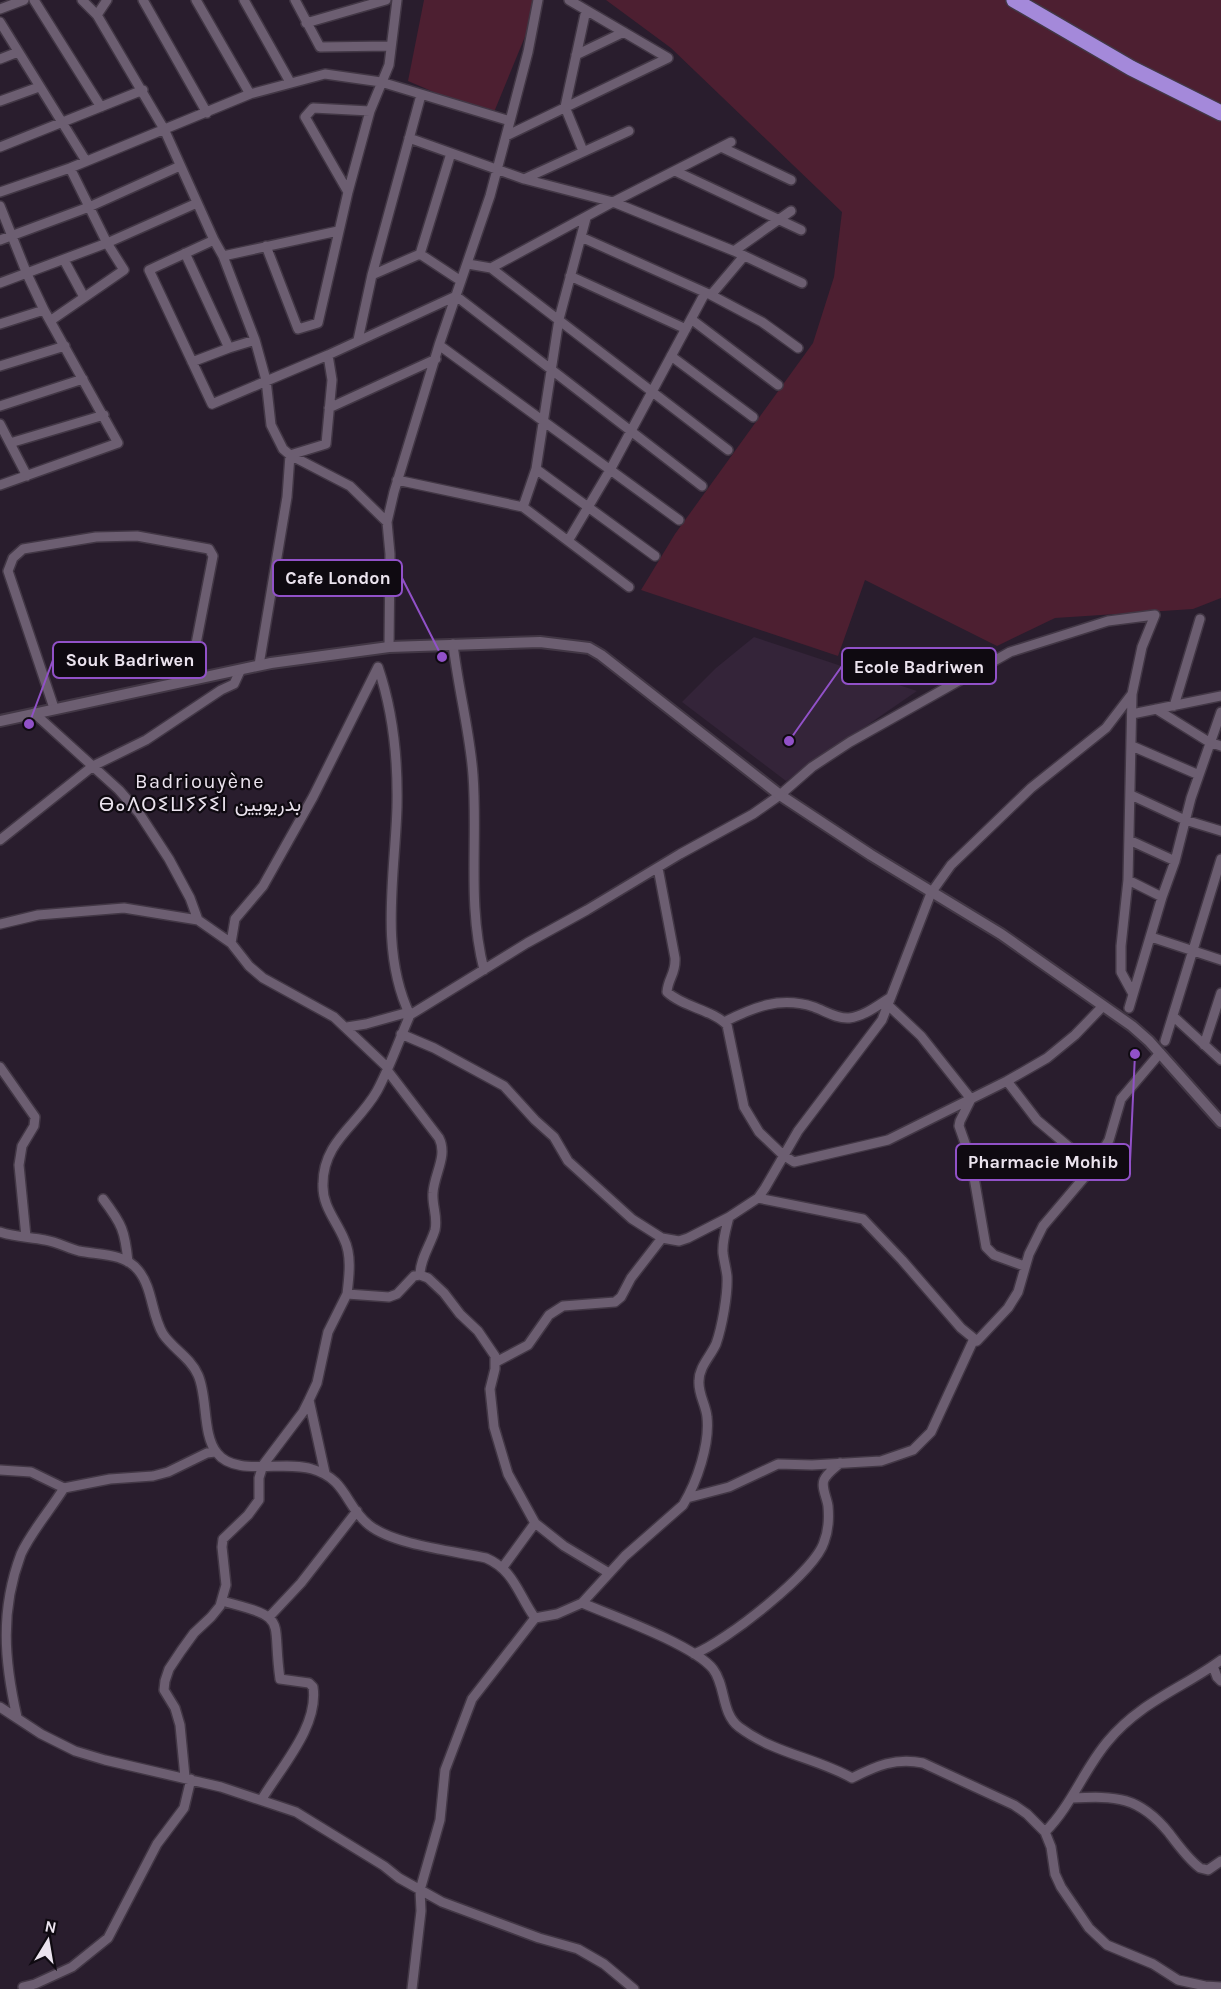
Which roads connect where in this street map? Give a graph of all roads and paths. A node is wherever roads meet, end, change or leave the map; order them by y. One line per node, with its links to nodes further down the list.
1 (24, 0): 14 (street)
2 (33, 0): 31 (street)
3 (82, 0): 16 (street)
4 (107, 0): 16 (street)
5 (143, 0): 34 (street)
6 (196, 0): 28 (street)
7 (244, 0): 24 (street)
8 (295, 0): 18 (street)
9 (386, 0): 18 (street)
10 (397, 0): 20 (street)
11 (538, 0): 36 (street)
12 (570, 0): 15 (street)
13 (1014, 0): 35 (highway)
14 (0, 9)
15 (586, 10): 19 (street); 22 (street)
16 (98, 15): 27 (street)
17 (0, 22): 21 (street)
18 (306, 23): 20 (street)
19 (624, 33): 22 (street); 32 (street)
20 (390, 46): 25 (street)
21 (18, 52): 23 (street); 26 (street)
22 (576, 55): 32 (street)
23 (0, 59)
24 (290, 82): 25 (street); 28 (street)
25 (381, 82): 29 (street); 33 (street)
26 (39, 87): 30 (street); 37 (street)
27 (143, 90): 31 (street); 38 (street)
28 (250, 94): 34 (street)
29 (421, 95): 36 (street); 41 (street)
30 (0, 101)
31 (101, 107): 37 (street)
32 (564, 107): 40 (street); 45 (street)
33 (370, 111): 55 (street); 55 (street)
34 (207, 113): 38 (street)
35 (1221, 113)
36 (510, 121): 40 (street)
37 (62, 123): 43 (street); 47 (street)
38 (164, 129): 47 (street); 48 (street)
39 (629, 131): 45 (street)
40 (506, 136): 50 (street)
41 (409, 138): 46 (street); 80 (street)
42 (731, 142): 44 (street)
43 (0, 147)
44 (721, 147): 51 (street); 53 (street)
45 (583, 151): 52 (street)
46 (452, 153): 50 (street); 73 (street)
47 (86, 160): 49 (street)
48 (180, 166): 57 (street); 59 (street)
49 (70, 168): 54 (street); 59 (street)
50 (497, 169): 52 (street); 77 (street)
51 (675, 171): 56 (street); 62 (street)
52 (524, 178): 56 (street)
53 (791, 180)
54 (0, 192)
55 (348, 192): 64 (street)
56 (613, 202): 61 (street); 71 (street)
57 (197, 203): 68 (street); 69 (street)
58 (0, 206): 65 (street)
59 (89, 207): 65 (street); 69 (street)
60 (791, 211): 62 (street)
61 (586, 218): 66 (street); 78 (street)
62 (778, 220): 63 (street); 71 (street)
63 (801, 230)
64 (338, 231): 70 (street); 70 (street)
65 (11, 236): 67 (street); 79 (street)
66 (581, 237): 81 (street); 85 (street)
67 (0, 240)
68 (214, 240): 72 (street); 74 (street)
69 (107, 243): 76 (street); 87 (street)
70 (266, 246): 74 (street)
71 (734, 251): 75 (street)
72 (185, 253): 98 (street); 103 (street)
73 (420, 254): 80 (street); 82 (street)
74 (224, 256): 94 (street)
75 (744, 256): 84 (street); 85 (street)
76 (64, 260): 79 (street); 87 (street)
77 (468, 264): 78 (street); 82 (street)
78 (491, 268): 90 (street)
79 (27, 274): 83 (street); 88 (street)
80 (372, 275): 95 (street)
81 (570, 276): 90 (street); 93 (street)
82 (461, 281): 86 (street)
83 (0, 283)
84 (802, 283)
85 (708, 294): 89 (street); 99 (street)
86 (456, 296): 95 (street); 96 (street); 105 (street)
87 (84, 297): 91 (street)
88 (44, 310): 91 (street); 92 (street)
89 (691, 319): 93 (street); 108 (street)
90 (559, 320): 105 (street); 109 (street)
91 (50, 321): 97 (street)
92 (0, 324)
93 (686, 329): 101 (street)
94 (255, 340): 98 (street); 107 (street)
95 (358, 340): 100 (street)
96 (439, 345): 102 (street); 114 (street)
97 (65, 346): 104 (street); 106 (street)
98 (229, 348): 103 (street)
99 (798, 348)
100 (328, 355): 107 (street); 111 (street)
101 (672, 356): 109 (street); 113 (street)
102 (436, 359): 111 (street); 123 (street)
103 (192, 362): 107 (street)
104 (0, 366)
105 (552, 371): 114 (street); 116 (street)
106 (83, 379): 110 (street); 112 (street)
107 (266, 380): 119 (street)
108 (778, 385)
109 (652, 392): 116 (street); 118 (street)
110 (0, 406)
111 (329, 408): 119 (street)
112 (104, 415): 117 (street); 122 (street)
113 (753, 417)
114 (544, 421): 120 (street); 121 (street)
115 (0, 424): 117 (street)
116 (631, 431): 121 (street); 125 (street)
117 (5, 439): 122 (street)
118 (728, 450)
119 (291, 455): 129 (street); 137 (street)
120 (536, 469): 126 (street); 127 (street)
121 (610, 470): 126 (street); 128 (street)
122 (27, 476): 124 (street)
123 (397, 480): 127 (street); 129 (street)
124 (0, 485)
125 (702, 486)
126 (587, 506): 130 (street); 131 (street)
127 (523, 507): 130 (street)
128 (679, 520)
129 (387, 522): 135 (street)
130 (568, 541): 132 (street)
131 (655, 556)
132 (629, 586)
133 (1200, 619): 143 (street)
134 (453, 644): 135 (street); 155 (street); 174 (street)
135 (389, 646): 136 (street)
136 (375, 648): 137 (street); 138 (street)
137 (259, 665): 139 (street)
138 (378, 667): 171 (street); 180 (street)
139 (240, 671): 140 (street); 153 (street)
140 (189, 680): 144 (street); 144 (street)
141 (1132, 694): 148 (street); 155 (street); 166 (street)
142 (1221, 696): 143 (street)
143 (1174, 706): 145 (street)
144 (54, 708): 147 (street)
145 (1156, 709): 148 (street); 150 (street)
146 (1221, 712): 150 (street)
147 (34, 713): 149 (street); 153 (street)
148 (1132, 714): 151 (street)
149 (0, 721)
150 (1209, 742): 152 (street); 154 (street)
151 (1132, 746): 154 (street); 156 (street)
152 (1221, 746)
153 (93, 766): 159 (street); 168 (street)
154 (1199, 775): 157 (street)
155 (780, 795): 163 (street); 166 (street)
156 (1131, 795): 157 (street); 160 (street)
157 (1185, 820): 158 (street); 162 (street)
158 (1221, 831)
159 (0, 840)
160 (1129, 840): 162 (street); 165 (street)
161 (1221, 859): 164 (street)
162 (1175, 861): 167 (street)
163 (658, 868): 174 (street); 182 (street)
164 (1218, 877): 172 (street)
165 (1128, 880): 167 (street); 176 (street)
166 (931, 893): 177 (street); 178 (street)
167 (1162, 897): 170 (street)
168 (198, 920): 169 (street); 171 (street)
169 (0, 924)
170 (1151, 937): 172 (street); 176 (street)
171 (231, 943): 183 (street)
172 (1192, 950): 173 (street); 181 (street)
173 (1221, 960)
174 (484, 970): 180 (street)
175 (1221, 993): 186 (street)
176 (1133, 994): 179 (street)
177 (889, 1001): 182 (street); 192 (street); 194 (street)
178 (1103, 1006): 187 (street); 191 (street)
179 (1129, 1008)
180 (409, 1014): 183 (street); 184 (street)
181 (1174, 1017): 185 (street); 186 (street)
182 (724, 1022): 194 (street)
183 (347, 1027): 190 (street)
184 (401, 1034): 190 (street); 201 (street)
185 (1165, 1041)
186 (1204, 1045): 188 (street)
187 (1160, 1053): 193 (street); 195 (street)
188 (1221, 1060)
189 (0, 1067): 200 (street)
190 (387, 1069): 204 (street); 205 (street)
191 (1007, 1081): 192 (street); 195 (street)
192 (971, 1099): 194 (street); 203 (street)
193 (1221, 1122)
194 (783, 1155): 196 (street)
195 (1093, 1167): 203 (street)
196 (758, 1198): 198 (street); 206 (street)
197 (103, 1199): 202 (street)
198 (729, 1217): 201 (street); 215 (street)
199 (0, 1232): 200 (street)
200 (26, 1237): 202 (street)
201 (662, 1238): 207 (street)
202 (128, 1262): 209 (street)
203 (1024, 1266): 206 (street)
204 (420, 1275): 205 (street); 207 (street)
205 (347, 1294): 208 (street)
206 (973, 1341): 210 (street)
207 (496, 1362): 217 (street)
208 (309, 1400): 211 (street); 213 (street)
209 (215, 1452): 211 (street); 214 (street)
210 (840, 1463): 215 (street); 224 (street)
211 (263, 1465): 213 (street); 220 (street)
212 (0, 1470): 214 (street)
213 (325, 1473): 216 (street)
214 (64, 1488): 228 (street)
215 (687, 1498): 219 (street)
216 (357, 1511): 218 (street); 222 (street)
217 (535, 1523): 218 (street); 219 (street)
218 (503, 1568): 223 (street)
219 (609, 1573): 221 (street)
220 (222, 1601): 222 (street); 229 (street)
221 (582, 1603): 223 (street); 224 (street)
222 (270, 1616): 231 (street)
223 (535, 1618): 234 (street)
224 (694, 1654): 232 (street)
225 (1217, 1663): 226 (street); 230 (street)
226 (1221, 1681)
227 (0, 1707): 228 (street)
228 (17, 1717): 229 (street)
229 (188, 1778): 231 (street); 236 (street)
230 (1072, 1798): 232 (street); 233 (street)
231 (262, 1799): 234 (street)
232 (1045, 1832): 235 (street)
233 (1221, 1861)
234 (420, 1890): 237 (street); 238 (street)
235 (1221, 1986)
236 (23, 1987)
237 (412, 1989)
238 (634, 1989)

